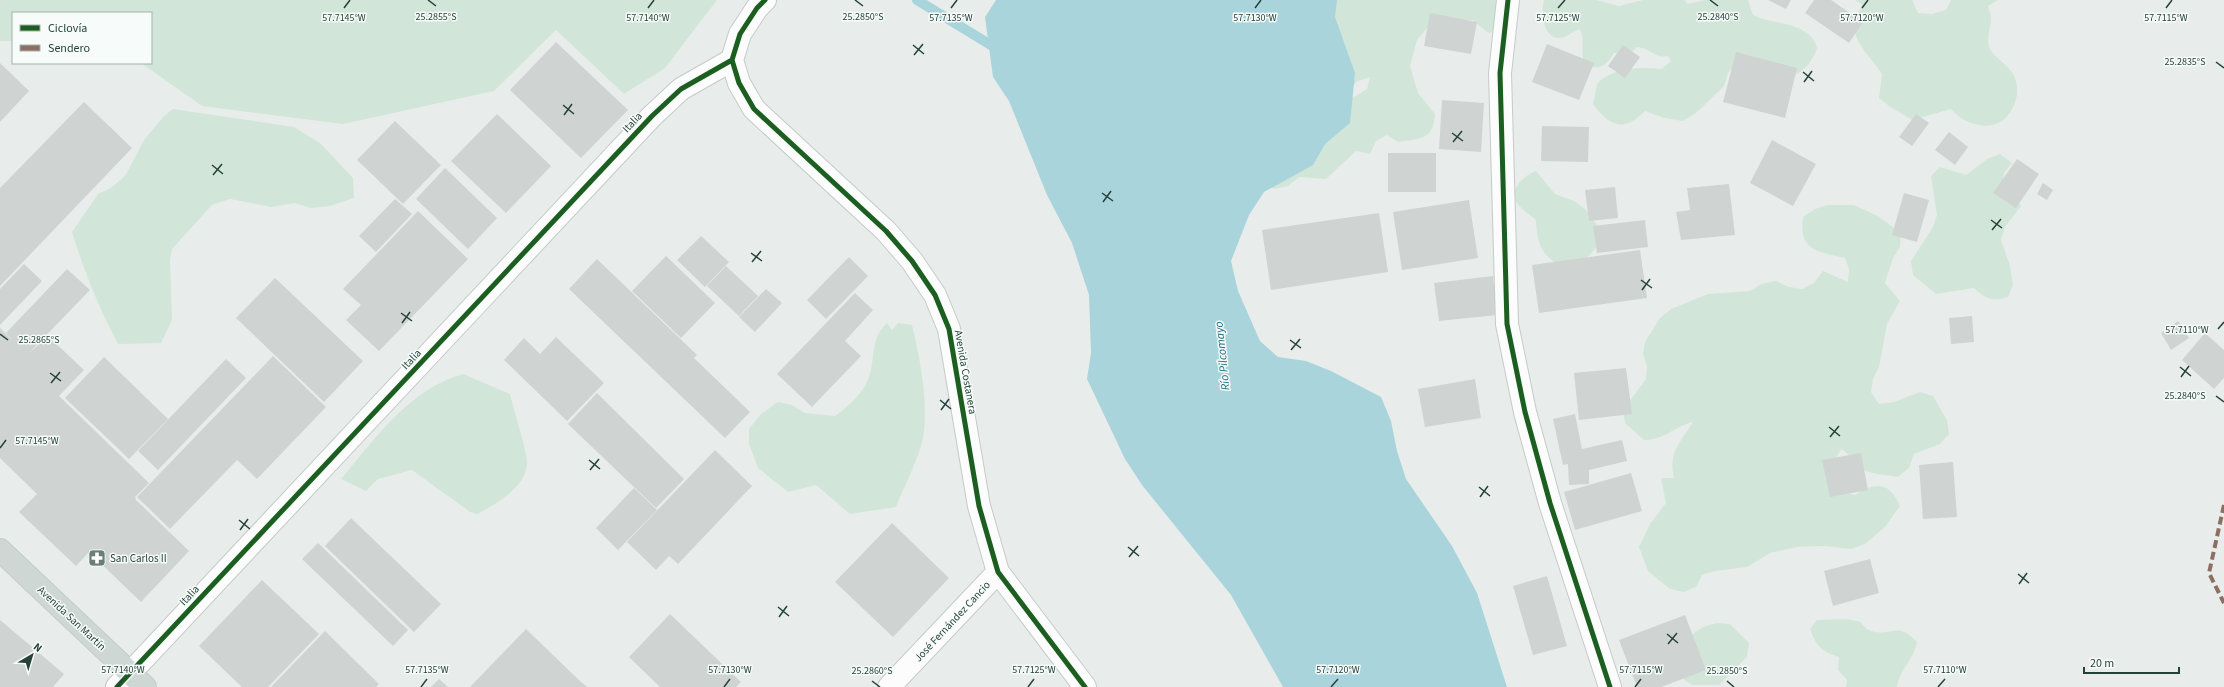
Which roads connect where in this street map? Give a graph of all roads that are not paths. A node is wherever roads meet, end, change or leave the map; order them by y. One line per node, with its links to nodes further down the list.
1 (764, 0): 3 (street)
2 (1508, 0): 9 (street)
3 (732, 60): 5 (street, Avenida Costanera); 6 (street, Italia)
4 (0, 550): 6 (main road, Avenida San Martín)
5 (998, 572): 7 (street, José Fernández Cancio); 8 (street, Avenida Costanera)
6 (131, 682)
7 (889, 687)
8 (1085, 687)
9 (1610, 687)

